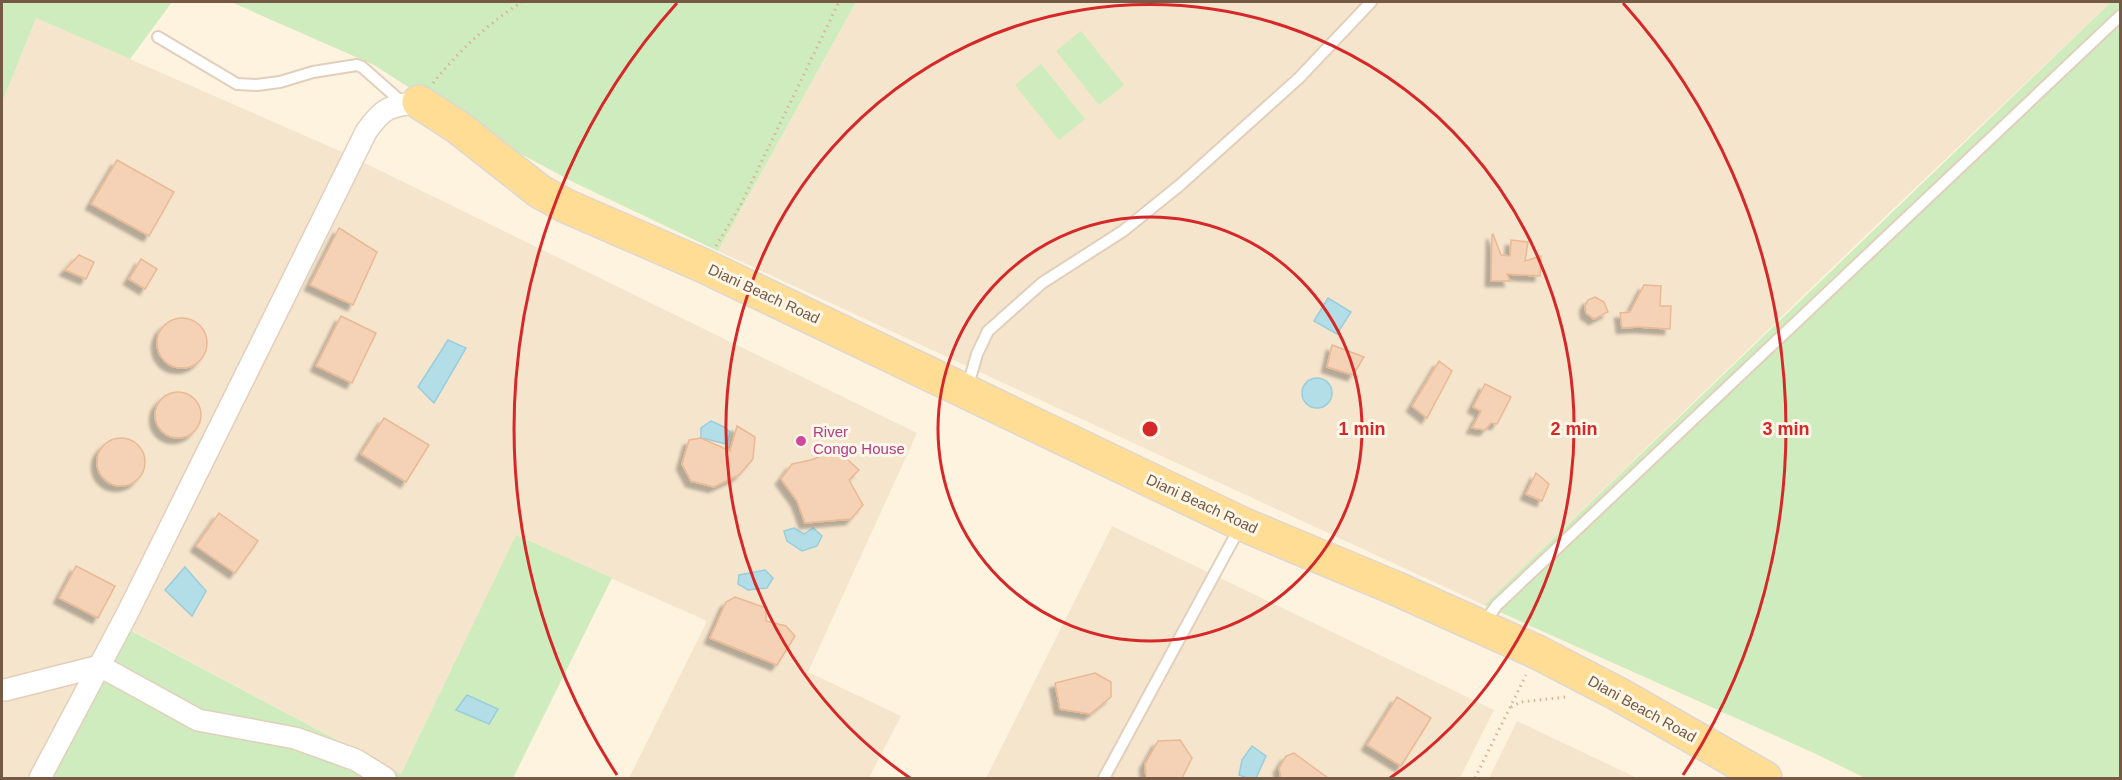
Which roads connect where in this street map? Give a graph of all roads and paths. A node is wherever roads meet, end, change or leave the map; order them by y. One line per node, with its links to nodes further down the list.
1 (522, 2): 6 (path)
2 (839, 2): 7 (path)
3 (1371, 2): 8 (lane)
4 (2121, 16): 10 (lane)
5 (158, 37): 6 (lane)
6 (411, 103): 7 (main road, Diani Beach Road); 12 (street)
7 (704, 266): 8 (main road, Diani Beach Road)
8 (966, 392): 9 (main road, Diani Beach Road)
9 (1242, 524): 10 (main road, Diani Beach Road); 18 (lane)
10 (1481, 627): 11 (main road, Diani Beach Road)
11 (1537, 652): 15 (path); 20 (main road, Diani Beach Road)
12 (100, 666): 13 (street); 16 (street); 17 (street)
13 (5, 690)
14 (1572, 696): 15 (path)
15 (1509, 708): 19 (path)
16 (40, 778)
17 (384, 778)
18 (1104, 778)
19 (1475, 778)
20 (1763, 778)

